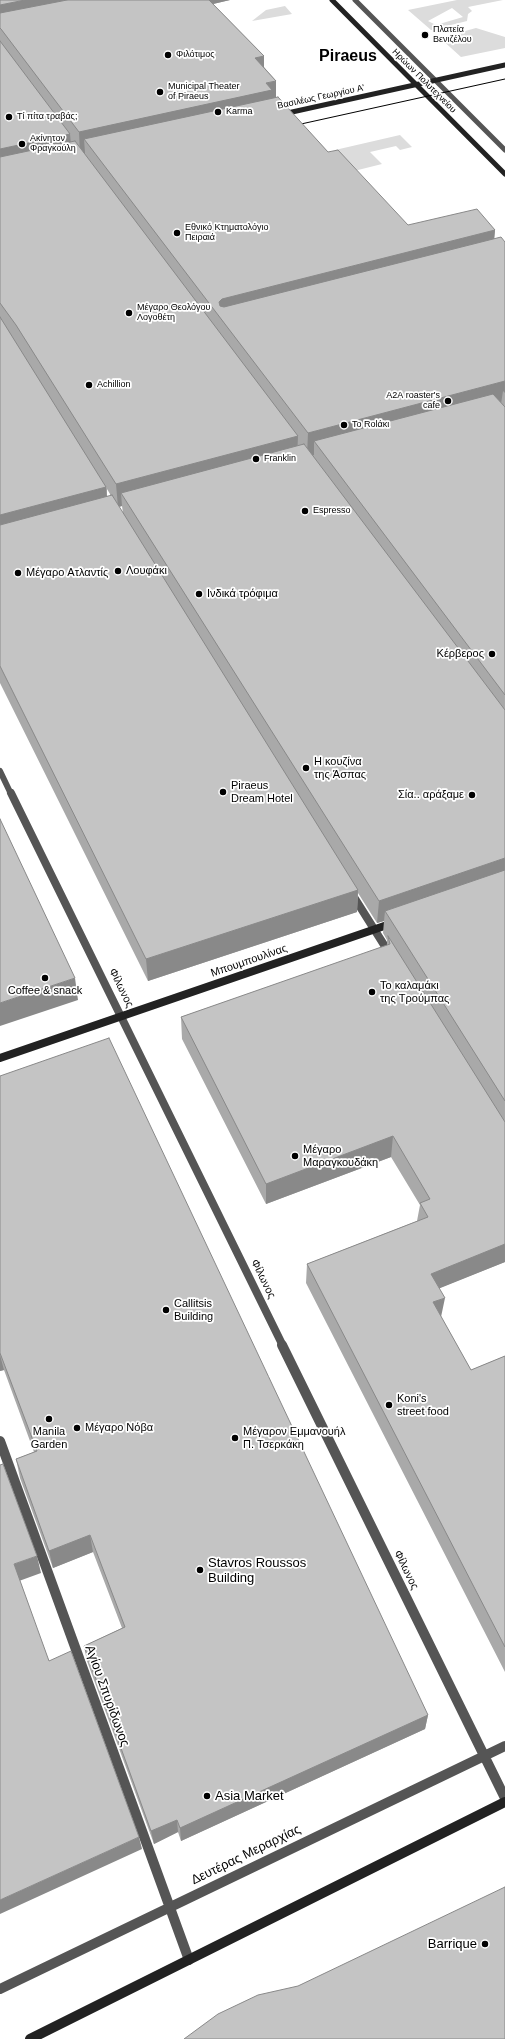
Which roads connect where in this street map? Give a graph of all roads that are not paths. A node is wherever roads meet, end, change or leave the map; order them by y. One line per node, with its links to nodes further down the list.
1 (332, 0): 5 (main road, Ηρώων Πολυτεχνείου)
2 (355, 0): 4 (street, Ηρώων Πολυτεχνείου)
3 (505, 65): 4 (main road, Βασιλέως Γεωργίου Α')
4 (434, 81): 5 (main road, Βασιλέως Γεωργίου Α'); 7 (street, Ηρώων Πολυτεχνείου)
5 (417, 85): 6 (main road, Βασιλέως Γεωργίου Α'); 8 (main road, Ηρώων Πολυτεχνείου)
6 (277, 115)
7 (505, 150)
8 (505, 174)
9 (0, 771): 14 (street, Φίλωνος)
10 (346, 884): 12 (street)
11 (404, 919): 12 (main road, Μπουμπουλίνας)
12 (375, 929): 13 (street); 14 (main road, Μπουμπουλίνας)
13 (396, 963)
14 (121, 1017): 15 (main road, Μπουμπουλίνας); 18 (street, Φίλωνος)
15 (0, 1058)
16 (0, 1441): 21 (street, Αγίου Σπυρίδωνος)
17 (505, 1746): 18 (street, Δευτέρας Μεραρχίας)
18 (484, 1756): 19 (street, Φίλωνος); 21 (street, Δευτέρας Μεραρχίας)
19 (505, 1798)
20 (505, 1802): 22 (main road)
21 (169, 1908): 22 (street, Αγίου Σπυρίδωνος); 23 (street, Δευτέρας Μεραρχίας)
22 (189, 1960): 24 (main road)
23 (0, 1989)
24 (30, 2039)

